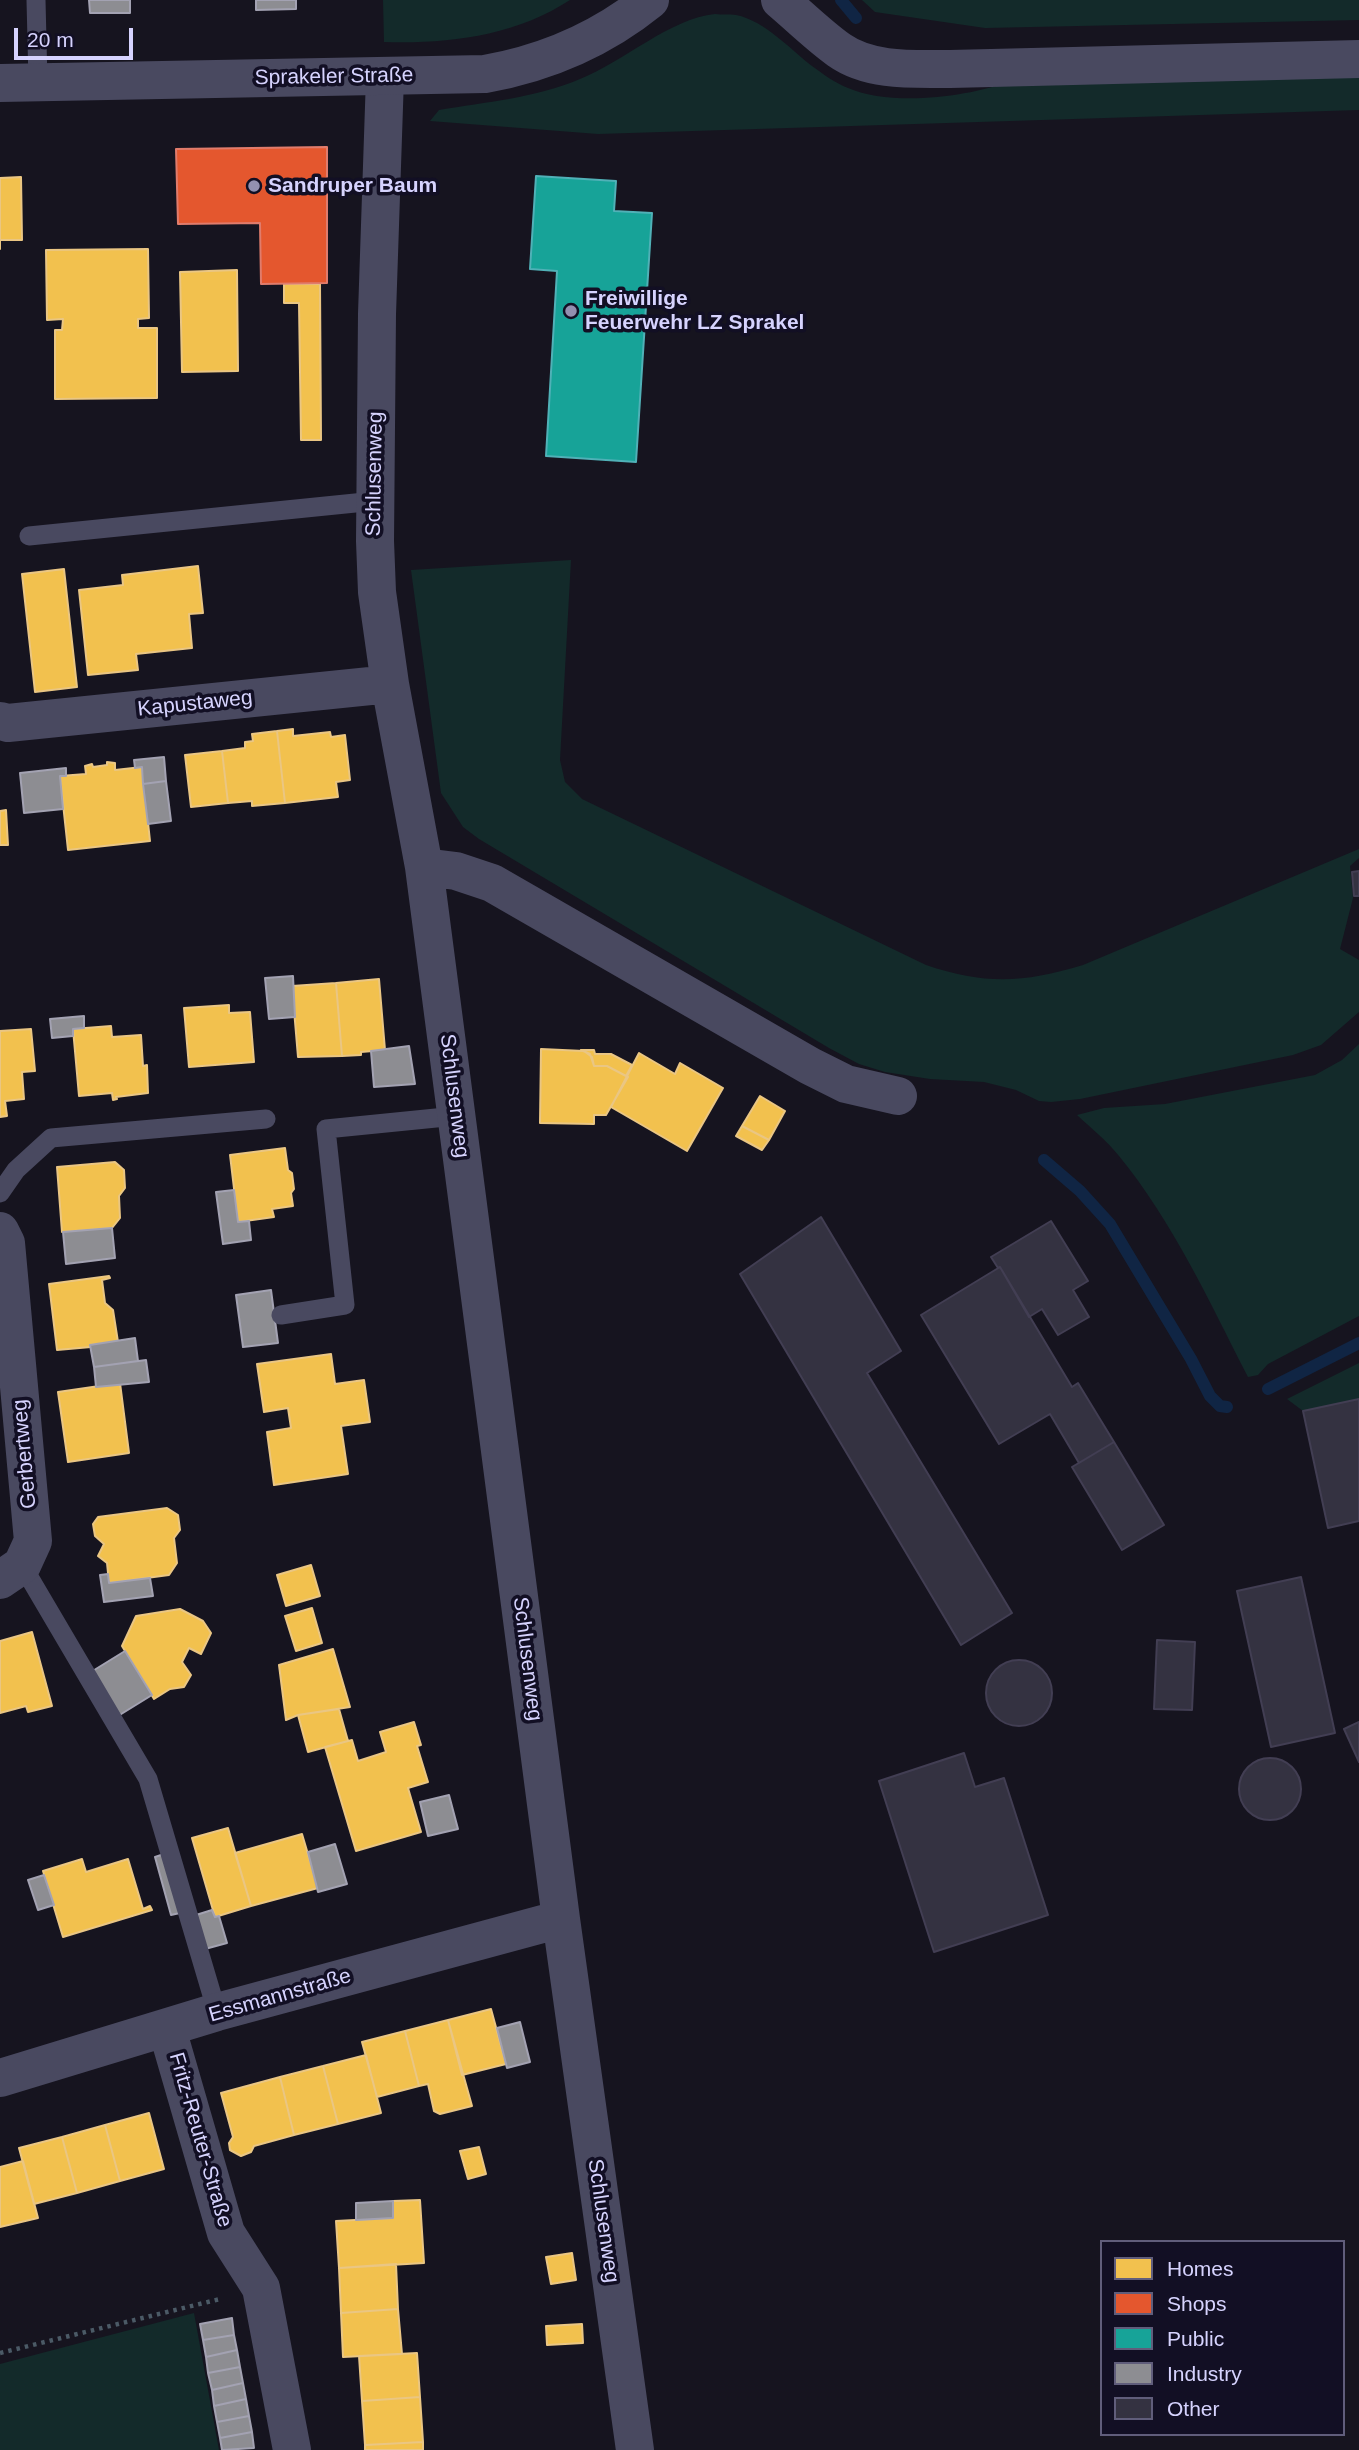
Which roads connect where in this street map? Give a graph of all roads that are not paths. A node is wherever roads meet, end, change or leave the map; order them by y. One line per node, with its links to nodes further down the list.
1 (36, 0): 6 (lane)
2 (650, 0): 5 (street, Sprakeler Straße)
3 (780, 0): 4 (street)
4 (1359, 59)
5 (385, 76): 6 (street, Sprakeler Straße); 8 (street, Schlusenweg)
6 (38, 82): 7 (street, Sprakeler Straße)
7 (0, 83)
8 (375, 501): 9 (lane); 10 (street, Schlusenweg)
9 (30, 536)
10 (390, 684): 11 (street, Kapustaweg); 12 (street, Schlusenweg)
11 (0, 721)
12 (424, 867): 13 (street); 14 (street, Schlusenweg)
13 (898, 1096)
14 (456, 1116): 18 (lane); 20 (street, Schlusenweg)
15 (266, 1119): 16 (lane)
16 (0, 1193)
17 (0, 1231): 19 (street, Gerbertweg)
18 (281, 1315)
19 (11, 1573): 21 (lane)
20 (561, 1919): 21 (street, Essmannstraße); 25 (street, Schlusenweg)
21 (217, 2012): 22 (street, Essmannstraße)
22 (167, 2029): 23 (street, Essmannstraße); 24 (street, Fritz-Reuter-Straße)
23 (0, 2078)
24 (292, 2450)
25 (635, 2450)

